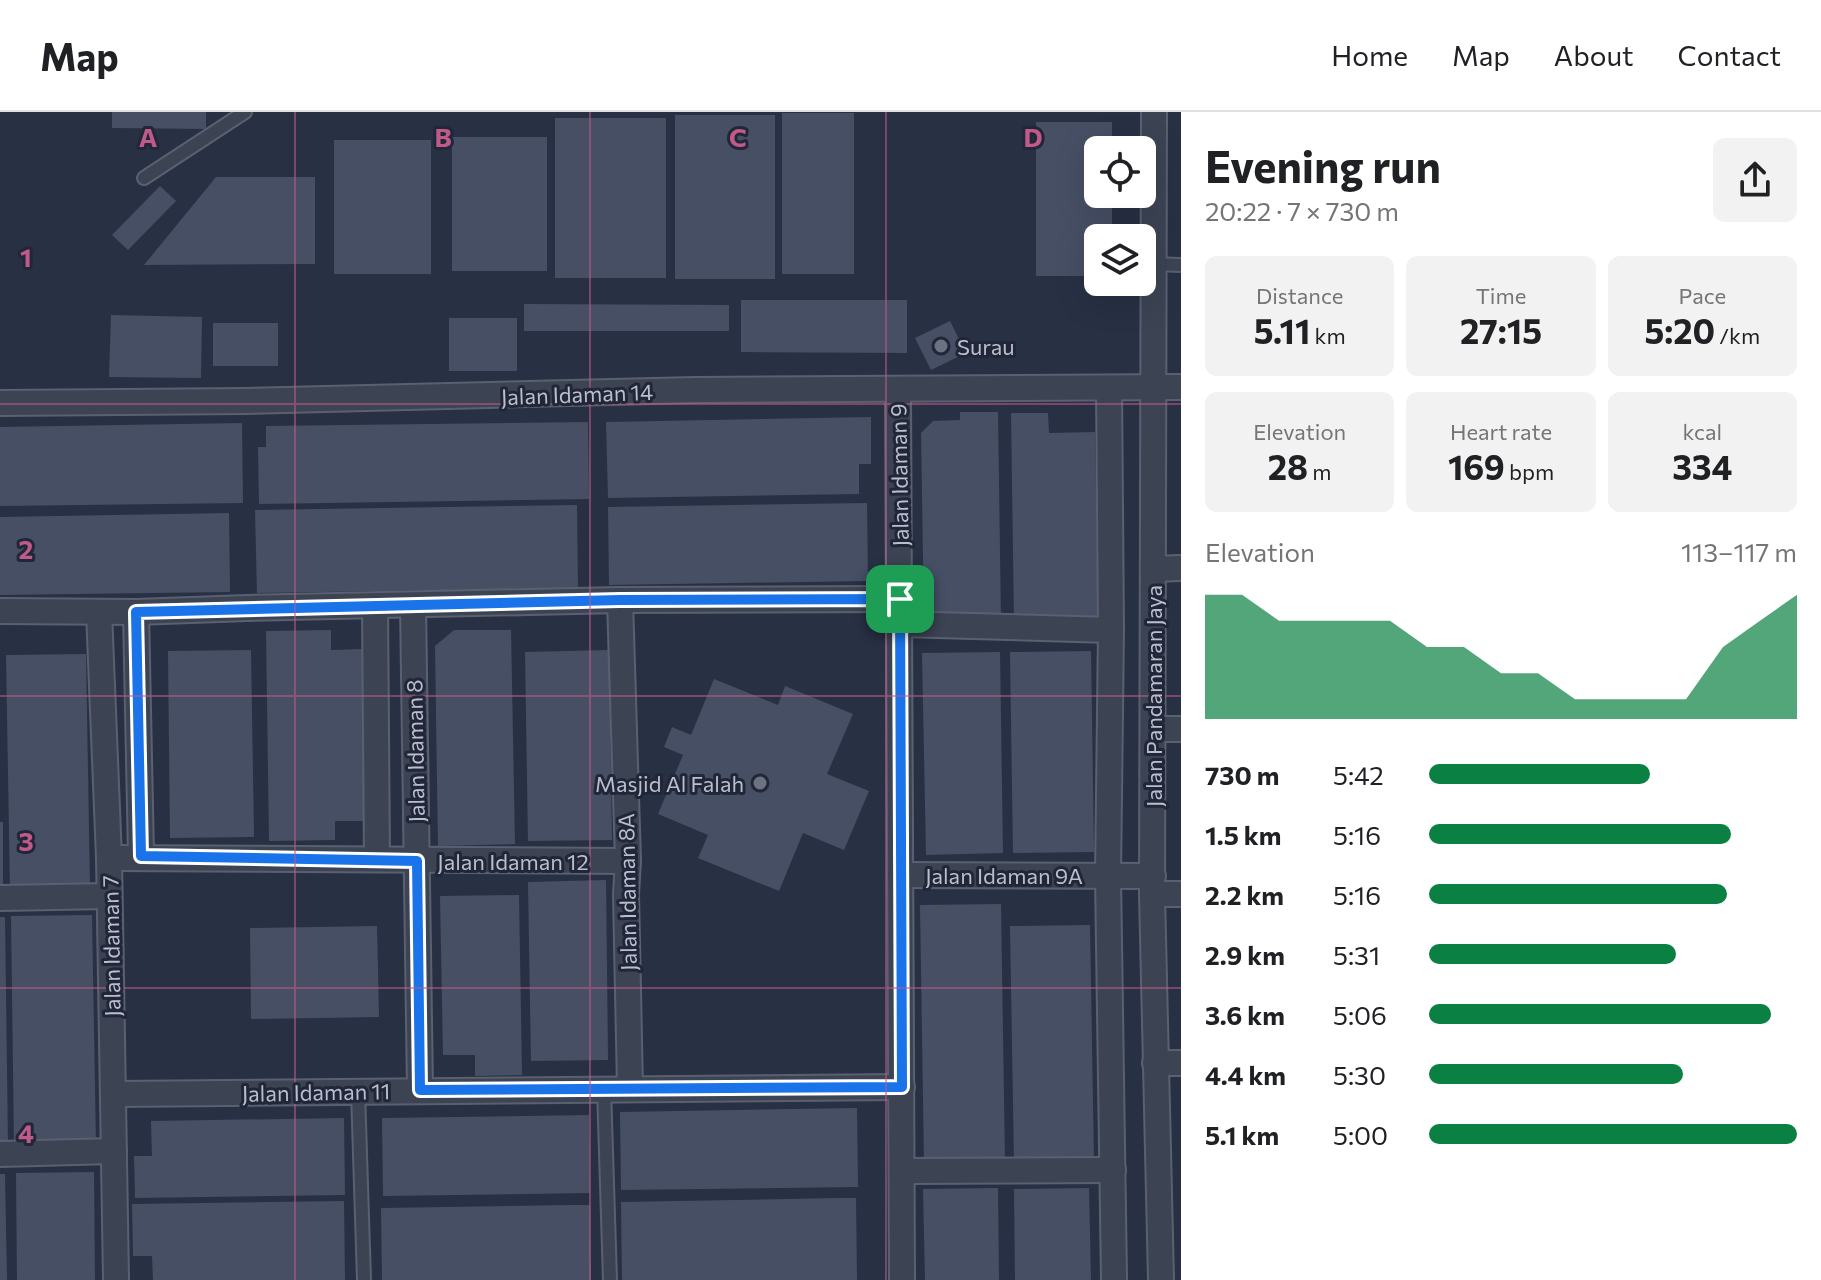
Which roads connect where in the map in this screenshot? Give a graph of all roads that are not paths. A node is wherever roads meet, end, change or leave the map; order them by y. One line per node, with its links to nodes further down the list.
1 (245, 112): 3 (lane)
2 (1154, 112): 4 (street, Jalan Pandamaran Jaya)
3 (144, 178)
4 (1153, 224)
5 (1156, 264): 6 (lane)
6 (1181, 265)
7 (1152, 296): 8 (street, Jalan Pandamaran Jaya)
8 (1153, 386): 9 (street, Jalan Idaman 14); 10 (street, Jalan Idaman 14); 14 (street, Jalan Pandamaran Jaya)
9 (1181, 387)
10 (1109, 388): 11 (street, Jalan Idaman 14); 23 (street, Jalan Pandamaran Jaya)
11 (898, 390): 12 (street, Jalan Idaman 14); 15 (street, Jalan Idaman 9)
12 (0, 403)
13 (1181, 568): 14 (street)
14 (1153, 569): 24 (street, Jalan Pandamaran Jaya)
15 (900, 599): 16 (street); 22 (street, Jalan Idaman 9)
16 (620, 600): 17 (street); 30 (street, Jalan Idaman 8A)
17 (413, 605): 18 (street); 29 (street, Jalan Idaman 8)
18 (375, 606): 21 (street); 28 (street, Jalan Idaman 8)
19 (0, 611): 20 (street)
20 (99, 612): 21 (street); 27 (street, Jalan Idaman 7)
21 (136, 612): 26 (street, Jalan Idaman 7)
22 (900, 624): 23 (street); 31 (street, Jalan Idaman 9)
23 (1111, 630): 32 (street, Jalan Pandamaran Jaya)
24 (1154, 729): 25 (street); 33 (street, Jalan Pandamaran Jaya)
25 (1181, 729)
26 (141, 856): 27 (street, Jalan Idaman 12); 28 (street, Jalan Idaman 12)
27 (109, 858): 35 (street, Jalan Idaman 7)
28 (377, 859): 29 (street, Jalan Idaman 12)
29 (417, 861): 30 (street, Jalan Idaman 12); 42 (street, Jalan Idaman 8)
30 (628, 861): 41 (street, Jalan Idaman 8A)
31 (900, 875): 32 (street, Jalan Idaman 9A); 39 (street, Jalan Idaman 9)
32 (1108, 876): 33 (street, Jalan Idaman 9A); 47 (street, Jalan Pandamaran Jaya)
33 (1153, 885): 34 (street, Jalan Idaman 9A); 37 (street, Jalan Pandamaran Jaya)
34 (1181, 894)
35 (109, 896): 36 (street); 44 (street, Jalan Idaman 7)
36 (0, 898)
37 (1155, 1063): 38 (street); 54 (street, Jalan Pandamaran Jaya)
38 (1181, 1063)
39 (902, 1087): 41 (street, Jalan Idaman 11); 48 (street, Jalan Idaman 9)
40 (604, 1088): 41 (street, Jalan Idaman 11); 42 (street, Jalan Idaman 11); 51 (lane)
41 (630, 1088)
42 (420, 1090): 43 (street, Jalan Idaman 11)
43 (358, 1091): 44 (street, Jalan Idaman 11); 50 (lane)
44 (114, 1094): 45 (street, Jalan Idaman 7)
45 (114, 1151): 46 (street); 49 (street, Jalan Idaman 7)
46 (0, 1154)
47 (1113, 1170): 48 (street); 53 (street, Jalan Pandamaran Jaya)
48 (902, 1171): 52 (street, Jalan Idaman 9)
49 (116, 1280)
50 (364, 1280)
51 (610, 1280)
52 (902, 1280)
53 (1114, 1280)
54 (1161, 1280)

